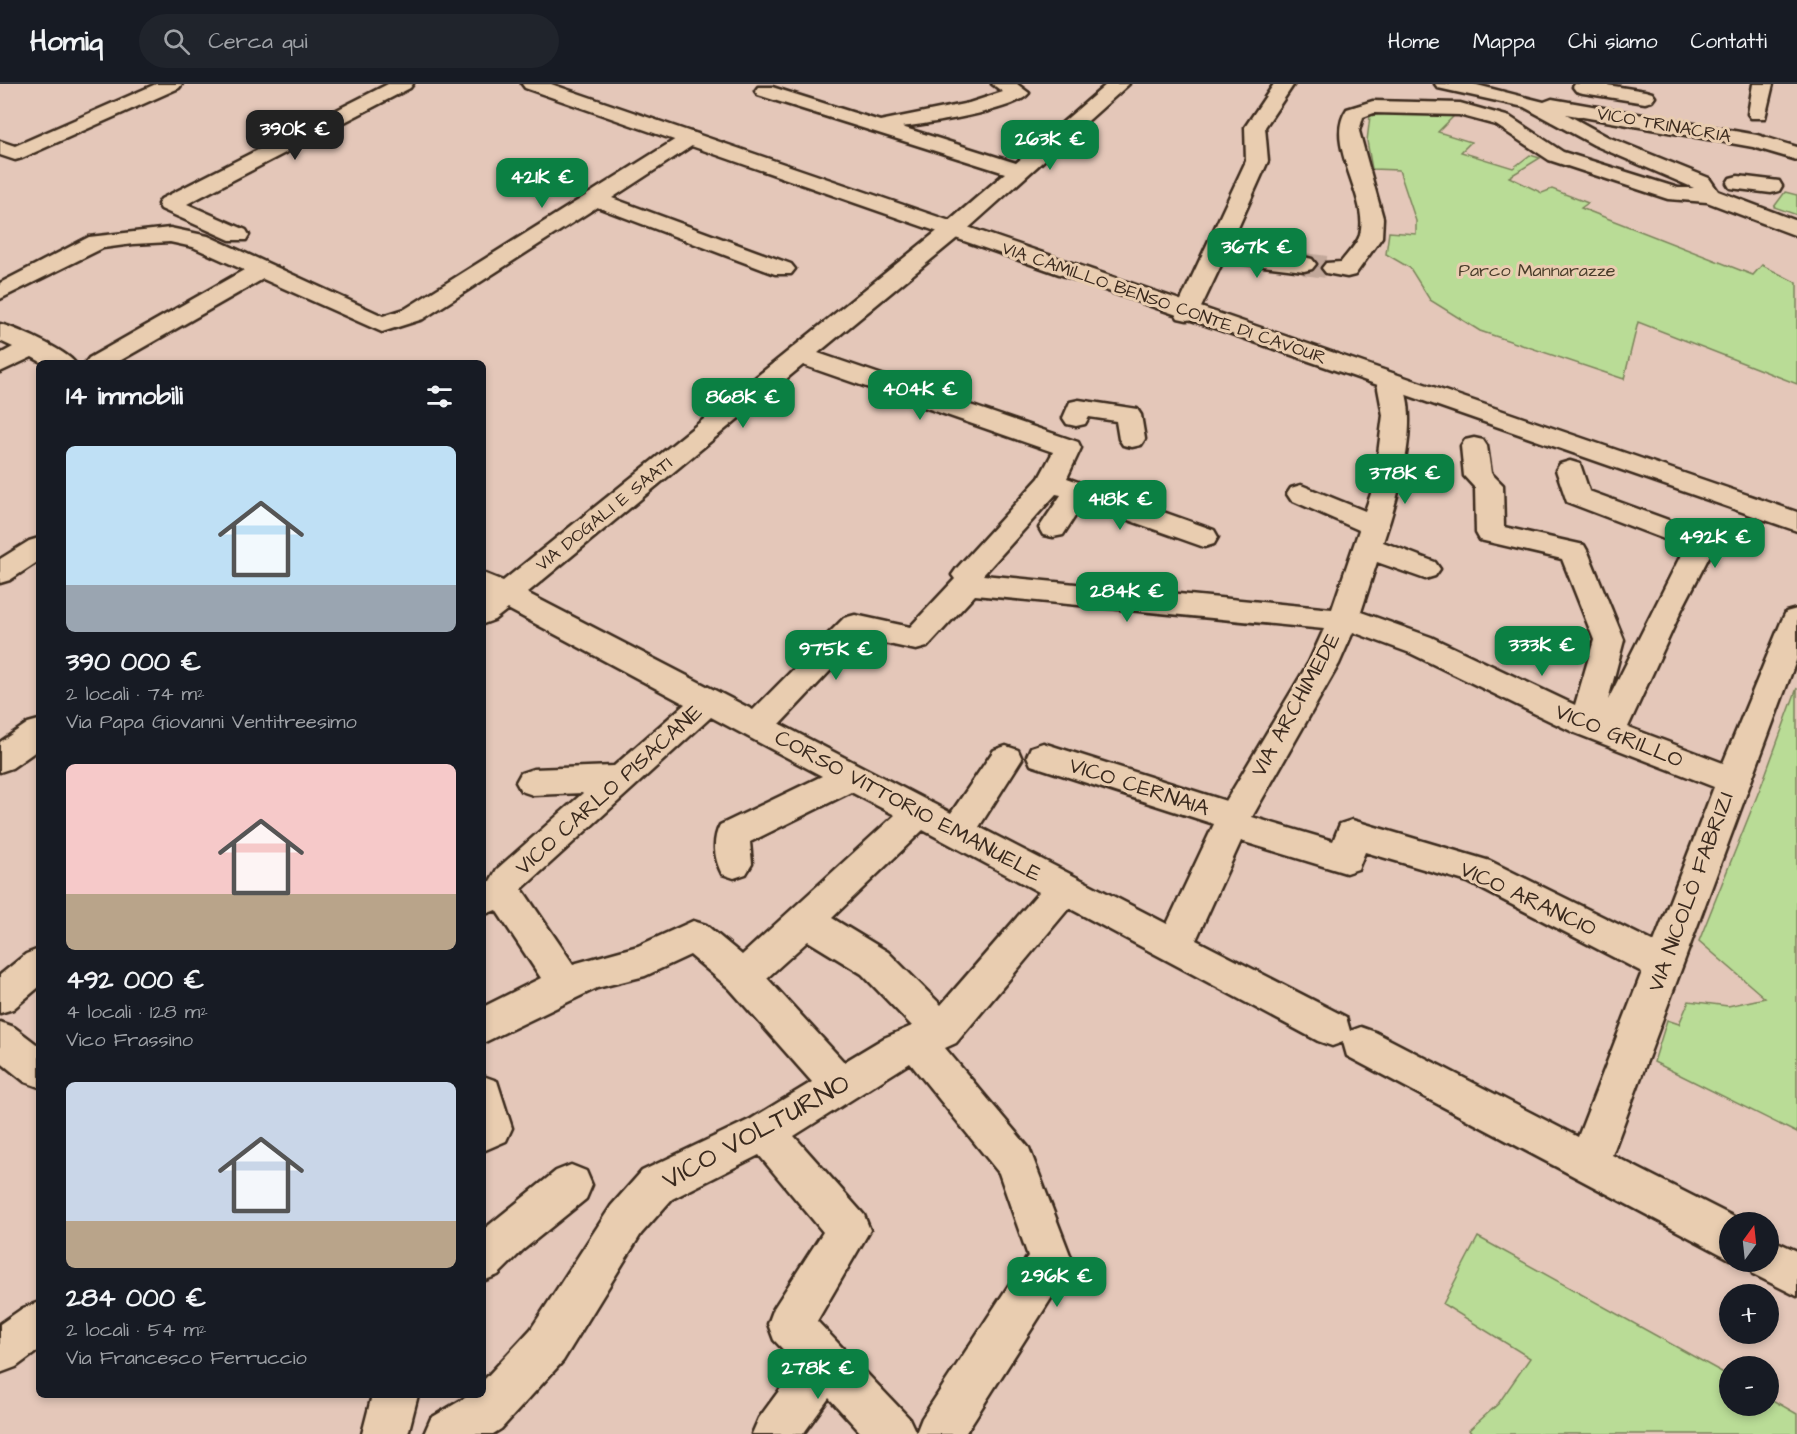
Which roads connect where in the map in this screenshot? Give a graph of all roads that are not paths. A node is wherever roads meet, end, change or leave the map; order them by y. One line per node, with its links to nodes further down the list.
1 (172, 84): 17 (street)
2 (403, 84): 28 (street)
3 (532, 84): 16 (street, VIA CAMILLO BENSO CONTE DI CAVOUR)
4 (1002, 84): 15 (street)
5 (1119, 84): 19 (street, VIA DOGALI E SAATI)
6 (1284, 84): 27 (street)
7 (1445, 84): 11 (street)
8 (1566, 84): 13 (street)
9 (1763, 84): 14 (street)
10 (771, 87): 19 (street)
11 (1489, 89): 12 (street)
12 (1530, 93): 18 (street, VICO TRINACRIA); 22 (street)
13 (1645, 97)
14 (1758, 114)
15 (889, 123)
16 (691, 138): 23 (street); 24 (street, VIA CAMILLO BENSO CONTE DI CAVOUR)
17 (5, 154)
18 (1797, 154)
19 (1020, 171): 24 (street, VIA DOGALI E SAATI)
20 (1738, 183): 21 (street)
21 (1771, 186)
22 (1710, 196): 25 (street); 30 (street)
23 (596, 199): 31 (street); 37 (street)
24 (954, 229): 36 (street, VIA CAMILLO BENSO CONTE DI CAVOUR); 40 (street, VIA DOGALI E SAATI)
25 (1797, 230)
26 (215, 248): 32 (street); 33 (street); 35 (street)
27 (1215, 254): 29 (street); 36 (street)
28 (297, 262)
29 (1304, 264)
30 (1334, 268)
31 (783, 269)
32 (261, 270): 35 (street); 37 (street)
33 (0, 292)
34 (382, 300): 37 (street)
35 (189, 311): 42 (street)
36 (1187, 313): 44 (street, VIA CAMILLO BENSO CONTE DI CAVOUR)
37 (414, 314)
38 (0, 331): 39 (street)
39 (32, 347): 41 (street); 43 (street)
40 (799, 355): 45 (street); 60 (street, VIA DOGALI E SAATI)
41 (56, 360)
42 (103, 360)
43 (0, 364)
44 (1390, 383): 52 (street, VIA CAMILLO BENSO CONTE DI CAVOUR); 54 (street, VIA ARCHIMEDE)
45 (1076, 419): 46 (street); 49 (street)
46 (1132, 440)
47 (1474, 446): 65 (street)
48 (1570, 470): 65 (street)
49 (1051, 482): 50 (street); 59 (street)
50 (1077, 492): 53 (street); 55 (street)
51 (1301, 494): 54 (street)
52 (1797, 522)
53 (1053, 528)
54 (1370, 536): 57 (street); 61 (street, VIA ARCHIMEDE)
55 (1204, 537)
56 (36, 550): 58 (street)
57 (1425, 569)
58 (0, 573)
59 (967, 575)
60 (490, 597): 63 (street, CORSO VITTORIO EMANUELE)
61 (1343, 620): 64 (street, VICO GRILLO); 65 (street, VICO GRILLO); 73 (street, VIA ARCHIMEDE)
62 (1797, 620): 70 (street, VIA NICOLÒ FABRIZI)
63 (708, 702): 64 (street, CORSO VITTORIO EMANUELE); 69 (street, VICO CARLO PISACANE)
64 (757, 727): 68 (street, CORSO VITTORIO EMANUELE)
65 (1597, 728): 70 (street, VICO GRILLO)
66 (1043, 756): 73 (street, VICO CERNAIA)
67 (1006, 759): 74 (street)
68 (850, 777): 72 (street, CORSO VITTORIO EMANUELE); 75 (street)
69 (622, 779): 71 (street); 77 (street, VICO CARLO PISACANE)
70 (1731, 780): 80 (street, VIA NICOLÒ FABRIZI)
71 (533, 782)
72 (920, 813): 74 (street, CORSO VITTORIO EMANUELE); 78 (street)
73 (1233, 821): 79 (street, VIA ARCHIMEDE); 80 (street, VICO ARANCIO)
74 (957, 832): 76 (street, CORSO VITTORIO EMANUELE)
75 (734, 864)
76 (1064, 888): 79 (street, CORSO VITTORIO EMANUELE); 86 (street, VICO VOLTURNO)
77 (493, 895): 83 (street)
78 (806, 921): 82 (street); 86 (street)
79 (1175, 946): 93 (street, CORSO VITTORIO EMANUELE)
80 (1665, 966): 93 (street, VIA NICOLÒ FABRIZI)
81 (36, 967): 84 (street)
82 (742, 977): 83 (street); 89 (street)
83 (566, 984): 85 (street)
84 (0, 997)
85 (486, 1024)
86 (929, 1037): 89 (street, VICO VOLTURNO); 107 (street)
87 (0, 1039): 88 (street)
88 (36, 1067)
89 (841, 1086): 92 (street, VICO VOLTURNO)
90 (486, 1105): 91 (street)
91 (486, 1131)
92 (765, 1132): 101 (street); 103 (street, VICO VOLTURNO)
93 (1588, 1164): 95 (street, CORSO VITTORIO EMANUELE)
94 (571, 1185): 96 (street)
95 (1719, 1232)
96 (486, 1257)
97 (1779, 1265): 98 (street)
98 (1797, 1274)
99 (36, 1326): 100 (street)
100 (0, 1351)
101 (827, 1363): 105 (street); 106 (street)
102 (394, 1398): 104 (street)
103 (466, 1423)
104 (385, 1434)
105 (775, 1434)
106 (893, 1434)
107 (938, 1434)

